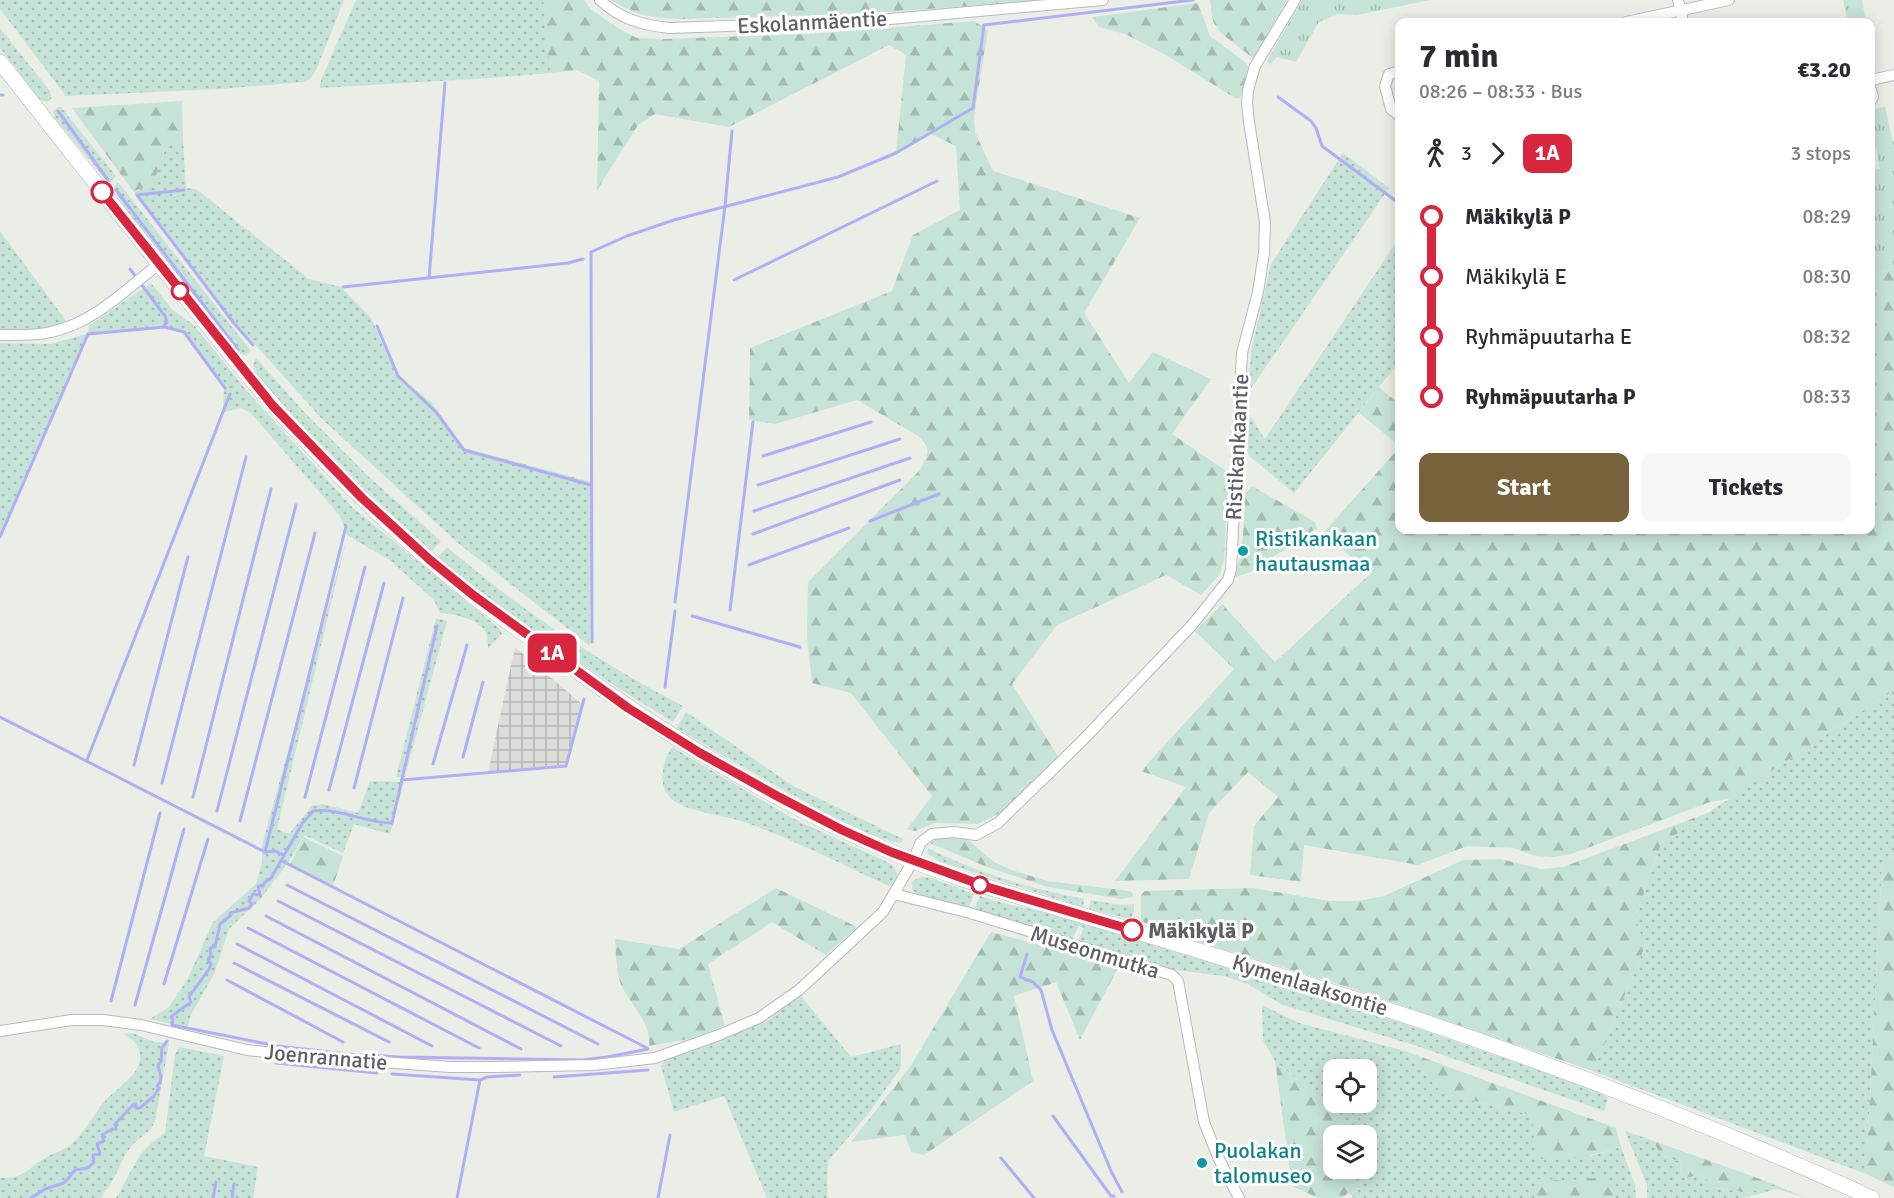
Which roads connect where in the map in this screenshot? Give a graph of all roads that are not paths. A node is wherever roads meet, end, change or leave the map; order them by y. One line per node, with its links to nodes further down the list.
1 (600, 0): 5 (street, Eskolanmäentie)
2 (1103, 0): 5 (street, Eskolanmäentie)
3 (1295, 0): 15 (street, Ristikankaantie)
4 (1729, 0): 6 (street)
5 (1079, 2)
6 (1679, 5): 7 (street)
7 (1638, 18)
8 (0, 62): 13 (main road, Kymenlaaksontie)
9 (1395, 72): 12 (street)
10 (1894, 75): 11 (street)
11 (1875, 79)
12 (1395, 112)
13 (159, 264): 14 (street); 15 (main road, Kymenlaaksontie)
14 (0, 335)
15 (913, 861): 16 (street, Joenrannatie); 19 (main road, Kymenlaaksontie)
16 (894, 894): 17 (street, Joenrannatie); 18 (street, Museonmutka)
17 (0, 1031)
18 (1239, 1198)
19 (1872, 1198)

